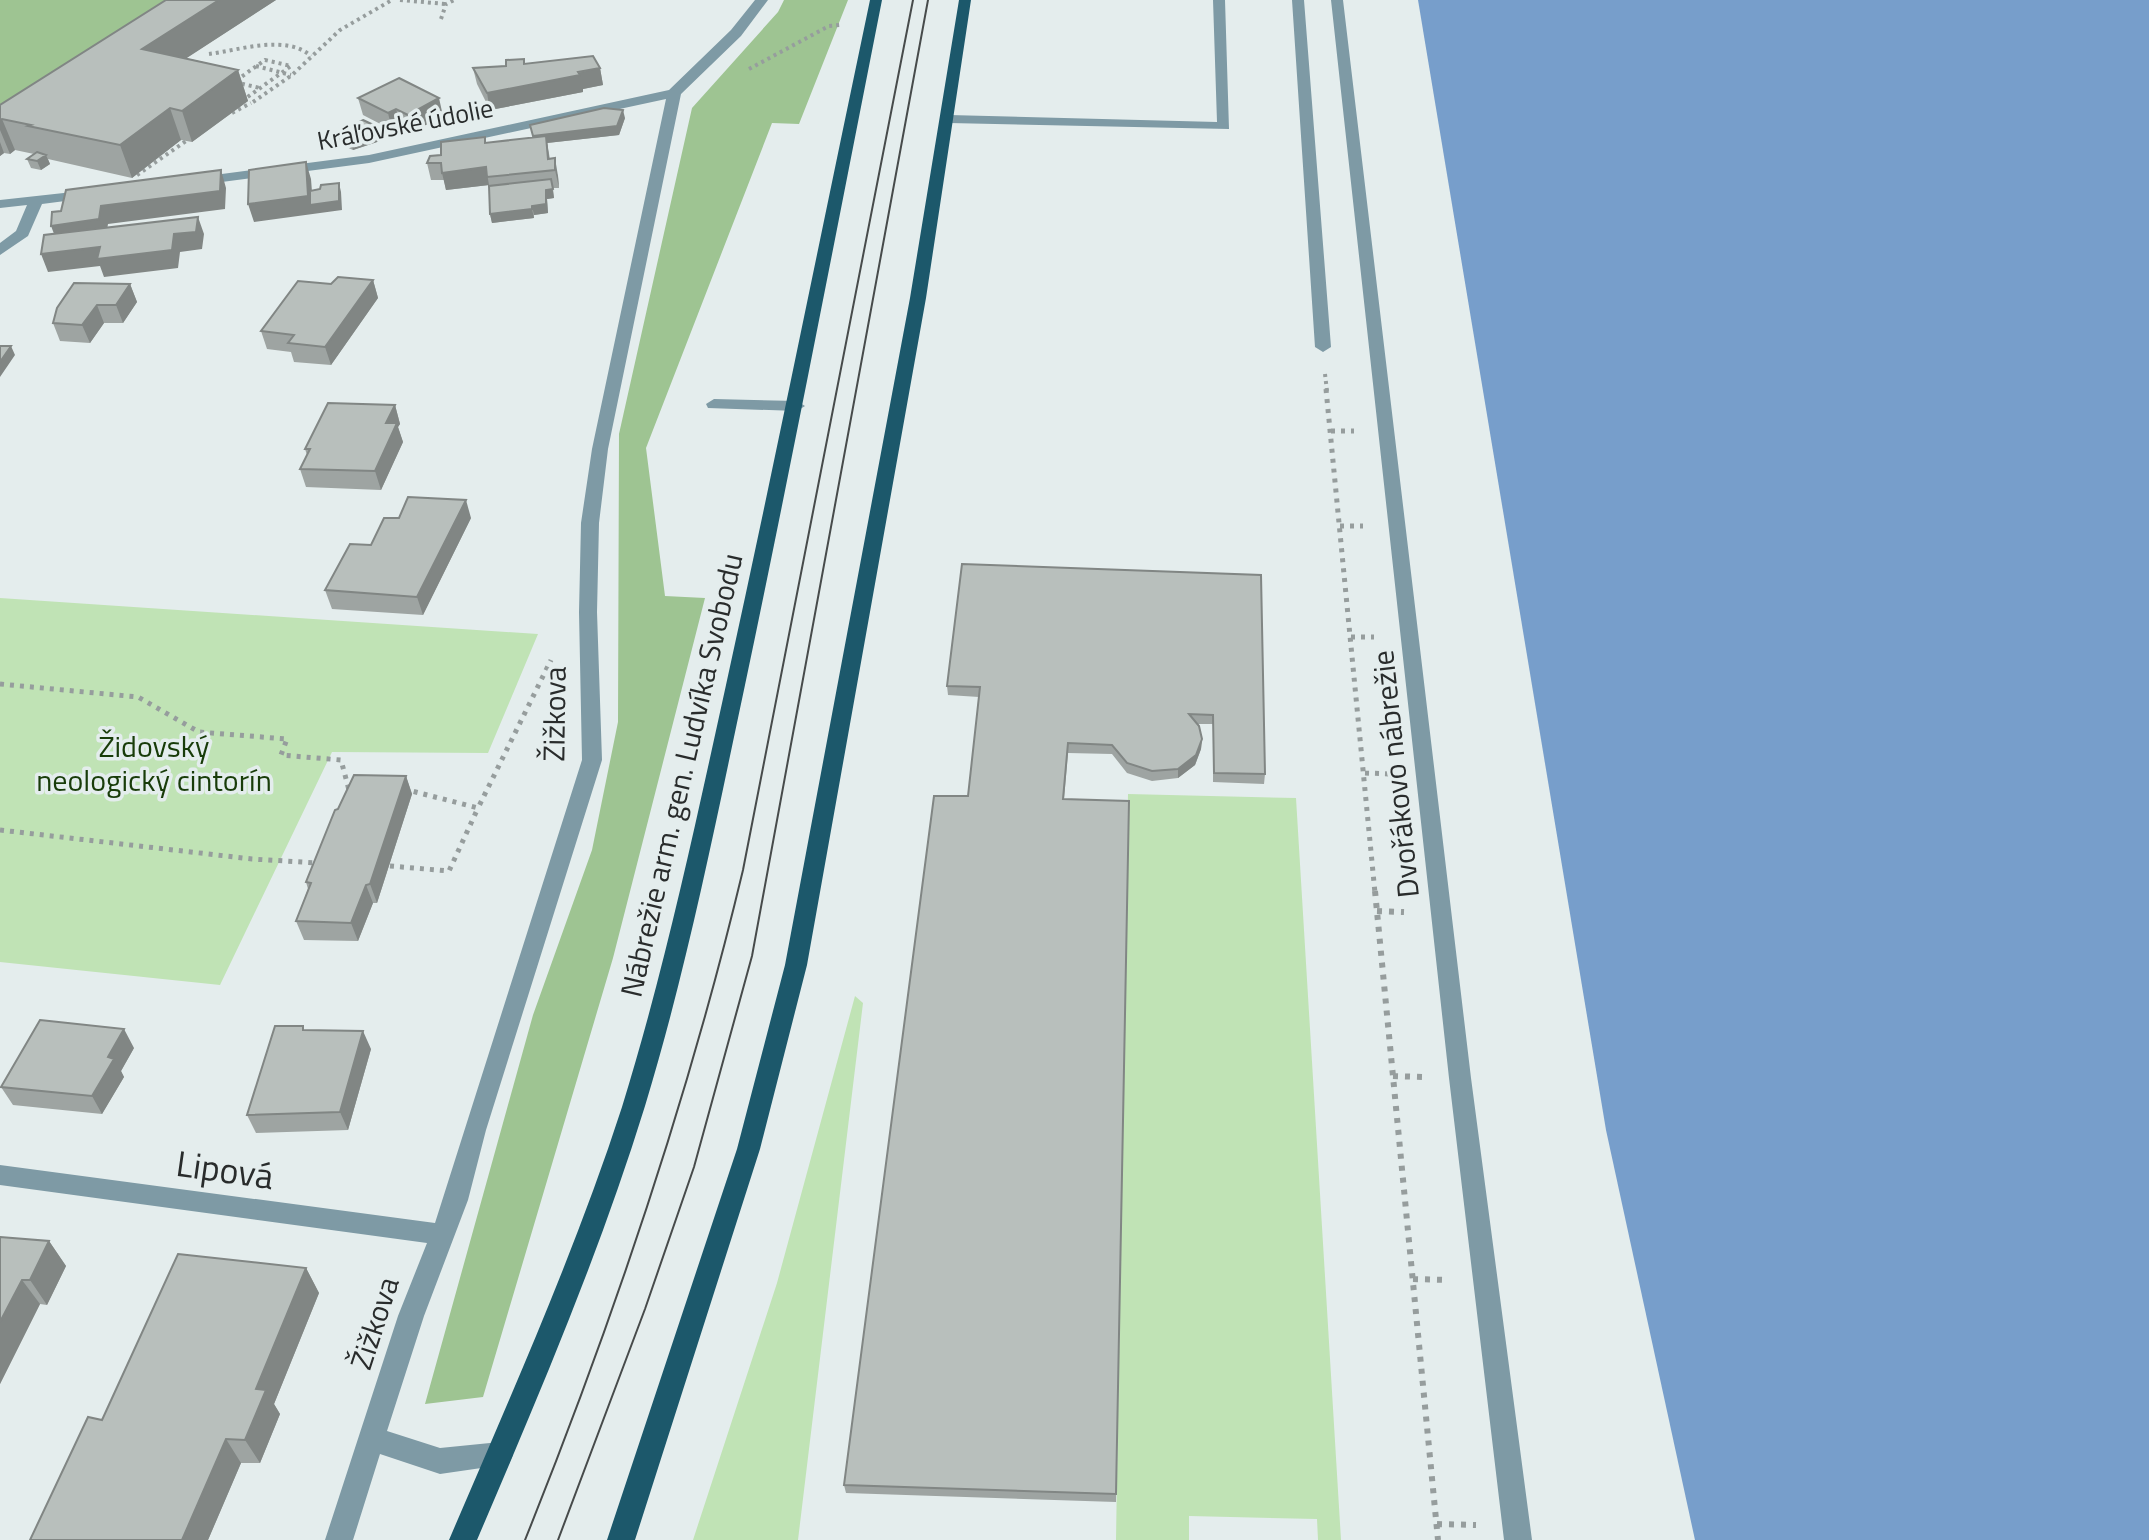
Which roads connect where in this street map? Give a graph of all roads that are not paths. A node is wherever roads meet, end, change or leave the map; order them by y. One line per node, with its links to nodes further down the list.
1 (762, 0): 7 (street)
2 (876, 0): 16 (main road, Nábrežie arm. gen. Ludvíka Svobodu)
3 (965, 0): 8 (main road)
4 (1219, 0): 8 (street)
5 (1298, 0): 14 (street)
6 (1337, 0): 24 (street, Dvořákovo nábrežie)
7 (674, 93): 9 (street, Kráľovské údolie); 18 (street, Žižkova)
8 (949, 119): 23 (main road)
9 (181, 184)
10 (108, 192): 11 (street)
11 (36, 200): 12 (street); 13 (street)
12 (0, 204)
13 (0, 250)
14 (1323, 347)
15 (714, 404): 16 (street)
16 (797, 406): 20 (main road, Nábrežie arm. gen. Ludvíka Svobodu)
17 (0, 1175): 18 (street, Lipová)
18 (441, 1234): 19 (street, Žižkova)
19 (372, 1439): 20 (street); 21 (street, Žižkova)
20 (500, 1455): 22 (main road, Nábrežie arm. gen. Ludvíka Svobodu)
21 (346, 1534)
22 (463, 1540)
23 (621, 1540)
24 (1518, 1540)

